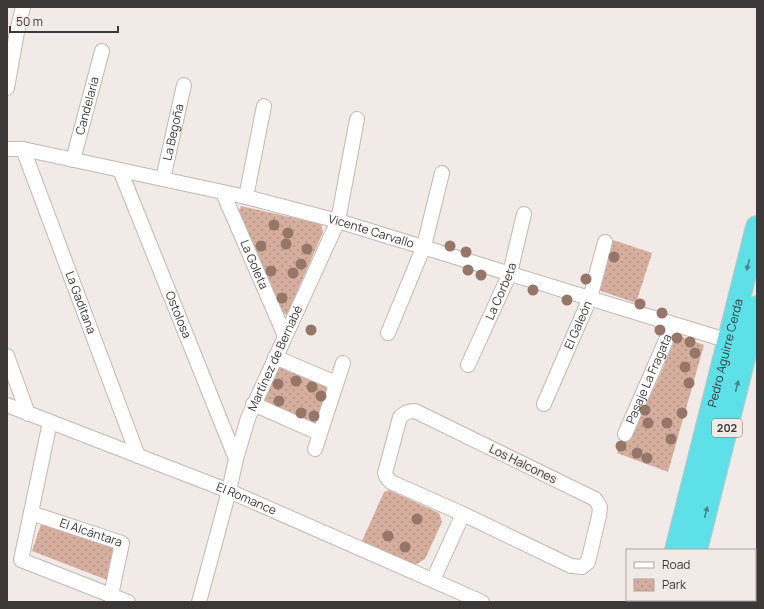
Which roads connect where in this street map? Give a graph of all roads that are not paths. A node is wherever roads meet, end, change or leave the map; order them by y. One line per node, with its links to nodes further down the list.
1 (23, 7): 2 (street)
2 (12, 30): 5 (street)
3 (102, 51): 10 (street, Candelaria)
4 (184, 85): 13 (street, La Begoña)
5 (7, 88)
6 (264, 106): 15 (street)
7 (357, 119): 17 (street, Martínez de Bernabé)
8 (7, 149): 9 (street, Vicente Carvallo)
9 (23, 149): 10 (street, Vicente Carvallo); 41 (street, La Gaditana)
10 (73, 160): 11 (street, Vicente Carvallo)
11 (120, 170): 13 (street, Vicente Carvallo); 42 (street, Ostolosa)
12 (442, 173): 20 (street)
13 (163, 179): 14 (street, Vicente Carvallo)
14 (223, 193): 15 (street, Vicente Carvallo); 26 (street, La Goleta)
15 (246, 197): 17 (street, Vicente Carvallo)
16 (524, 214): 21 (street, La Corbeta)
17 (338, 221): 20 (street, Vicente Carvallo); 26 (street, Martínez de Bernabé)
18 (757, 227): 27 (highway, Pedro Aguirre Cerda / 202, one-way to 27)
19 (604, 242): 22 (street, El Galeón)
20 (424, 246): 21 (street, Vicente Carvallo); 25 (street)
21 (510, 273): 22 (street, Vicente Carvallo); 31 (street, La Corbeta)
22 (590, 298): 24 (street, Vicente Carvallo); 34 (street, El Galeón)
23 (757, 307): 47 (highway, Pedro Aguirre Cerda / 202, one-way to 23)
24 (673, 324): 27 (street, Vicente Carvallo); 39 (street, Pasaje La Fragata)
25 (388, 334)
26 (285, 336): 29 (street, Martínez de Bernabé)
27 (729, 341): 46 (highway, Pedro Aguirre Cerda / 202)
28 (7, 356): 36 (street)
29 (275, 356): 32 (street); 33 (street, Martínez de Bernabé)
30 (343, 362): 32 (street)
31 (468, 365)
32 (336, 383): 38 (street)
33 (253, 404): 38 (street); 42 (street, Martínez de Bernabé)
34 (544, 404)
35 (7, 405): 36 (street, El Romance)
36 (28, 414): 37 (street, El Romance)
37 (50, 422): 41 (street, El Romance); 44 (street)
38 (319, 433): 40 (street)
39 (625, 434)
40 (315, 449)
41 (138, 456): 43 (street, El Romance)
42 (236, 459): 43 (street, Martínez de Bernabé)
43 (228, 491): 48 (street, El Romance); 51 (street, Martínez de Bernabé)
44 (31, 513): 49 (street); 49 (street, El Alcántara)
45 (463, 514): 45 (street, Los Halcones); 48 (street)
46 (676, 549)
47 (696, 549)
48 (433, 580): 52 (street, El Romance)
49 (111, 594): 50 (street)
50 (128, 602)
51 (199, 602)
52 (482, 602)

